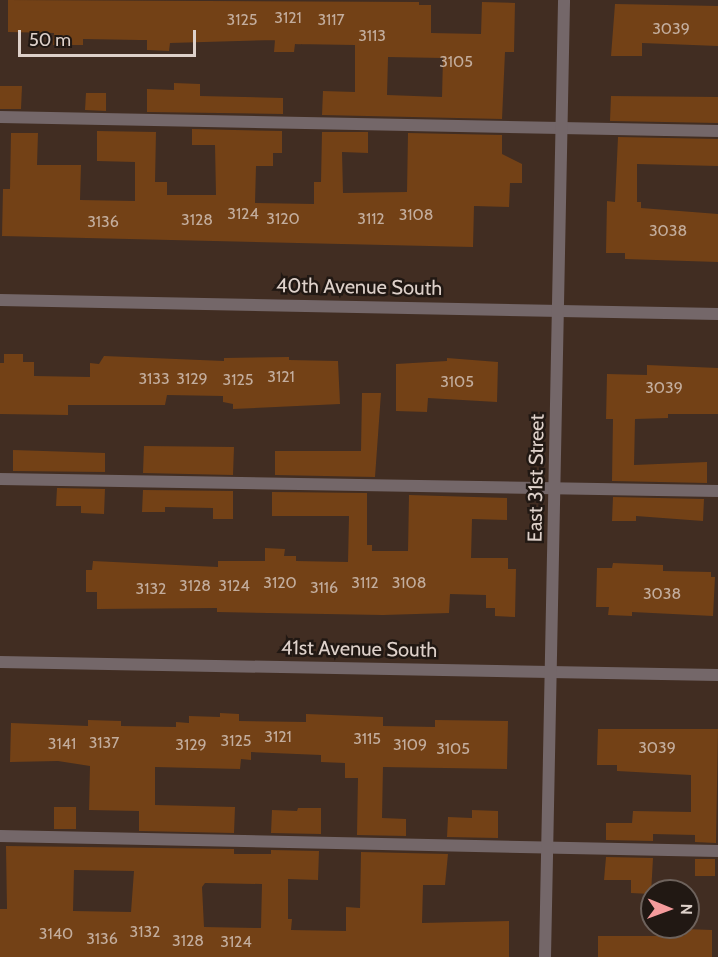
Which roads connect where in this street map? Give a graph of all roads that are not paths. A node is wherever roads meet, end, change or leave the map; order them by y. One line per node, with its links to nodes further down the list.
1 (564, 0): 3 (street, East 31st Street)
2 (0, 117): 3 (street)
3 (562, 128): 4 (street); 6 (street, East 31st Street)
4 (718, 131)
5 (0, 300): 6 (street, 40th Avenue South)
6 (559, 310): 7 (street, 40th Avenue South); 9 (street, East 31st Street)
7 (718, 314)
8 (0, 478): 9 (street)
9 (555, 490): 10 (street); 12 (street, East 31st Street)
10 (718, 491)
11 (0, 662): 12 (street, 41st Avenue South)
12 (551, 672): 13 (street, 41st Avenue South); 15 (street, East 31st Street)
13 (718, 675)
14 (0, 836): 15 (street)
15 (548, 848): 16 (street); 17 (street, East 31st Street)
16 (718, 851)
17 (545, 957)

